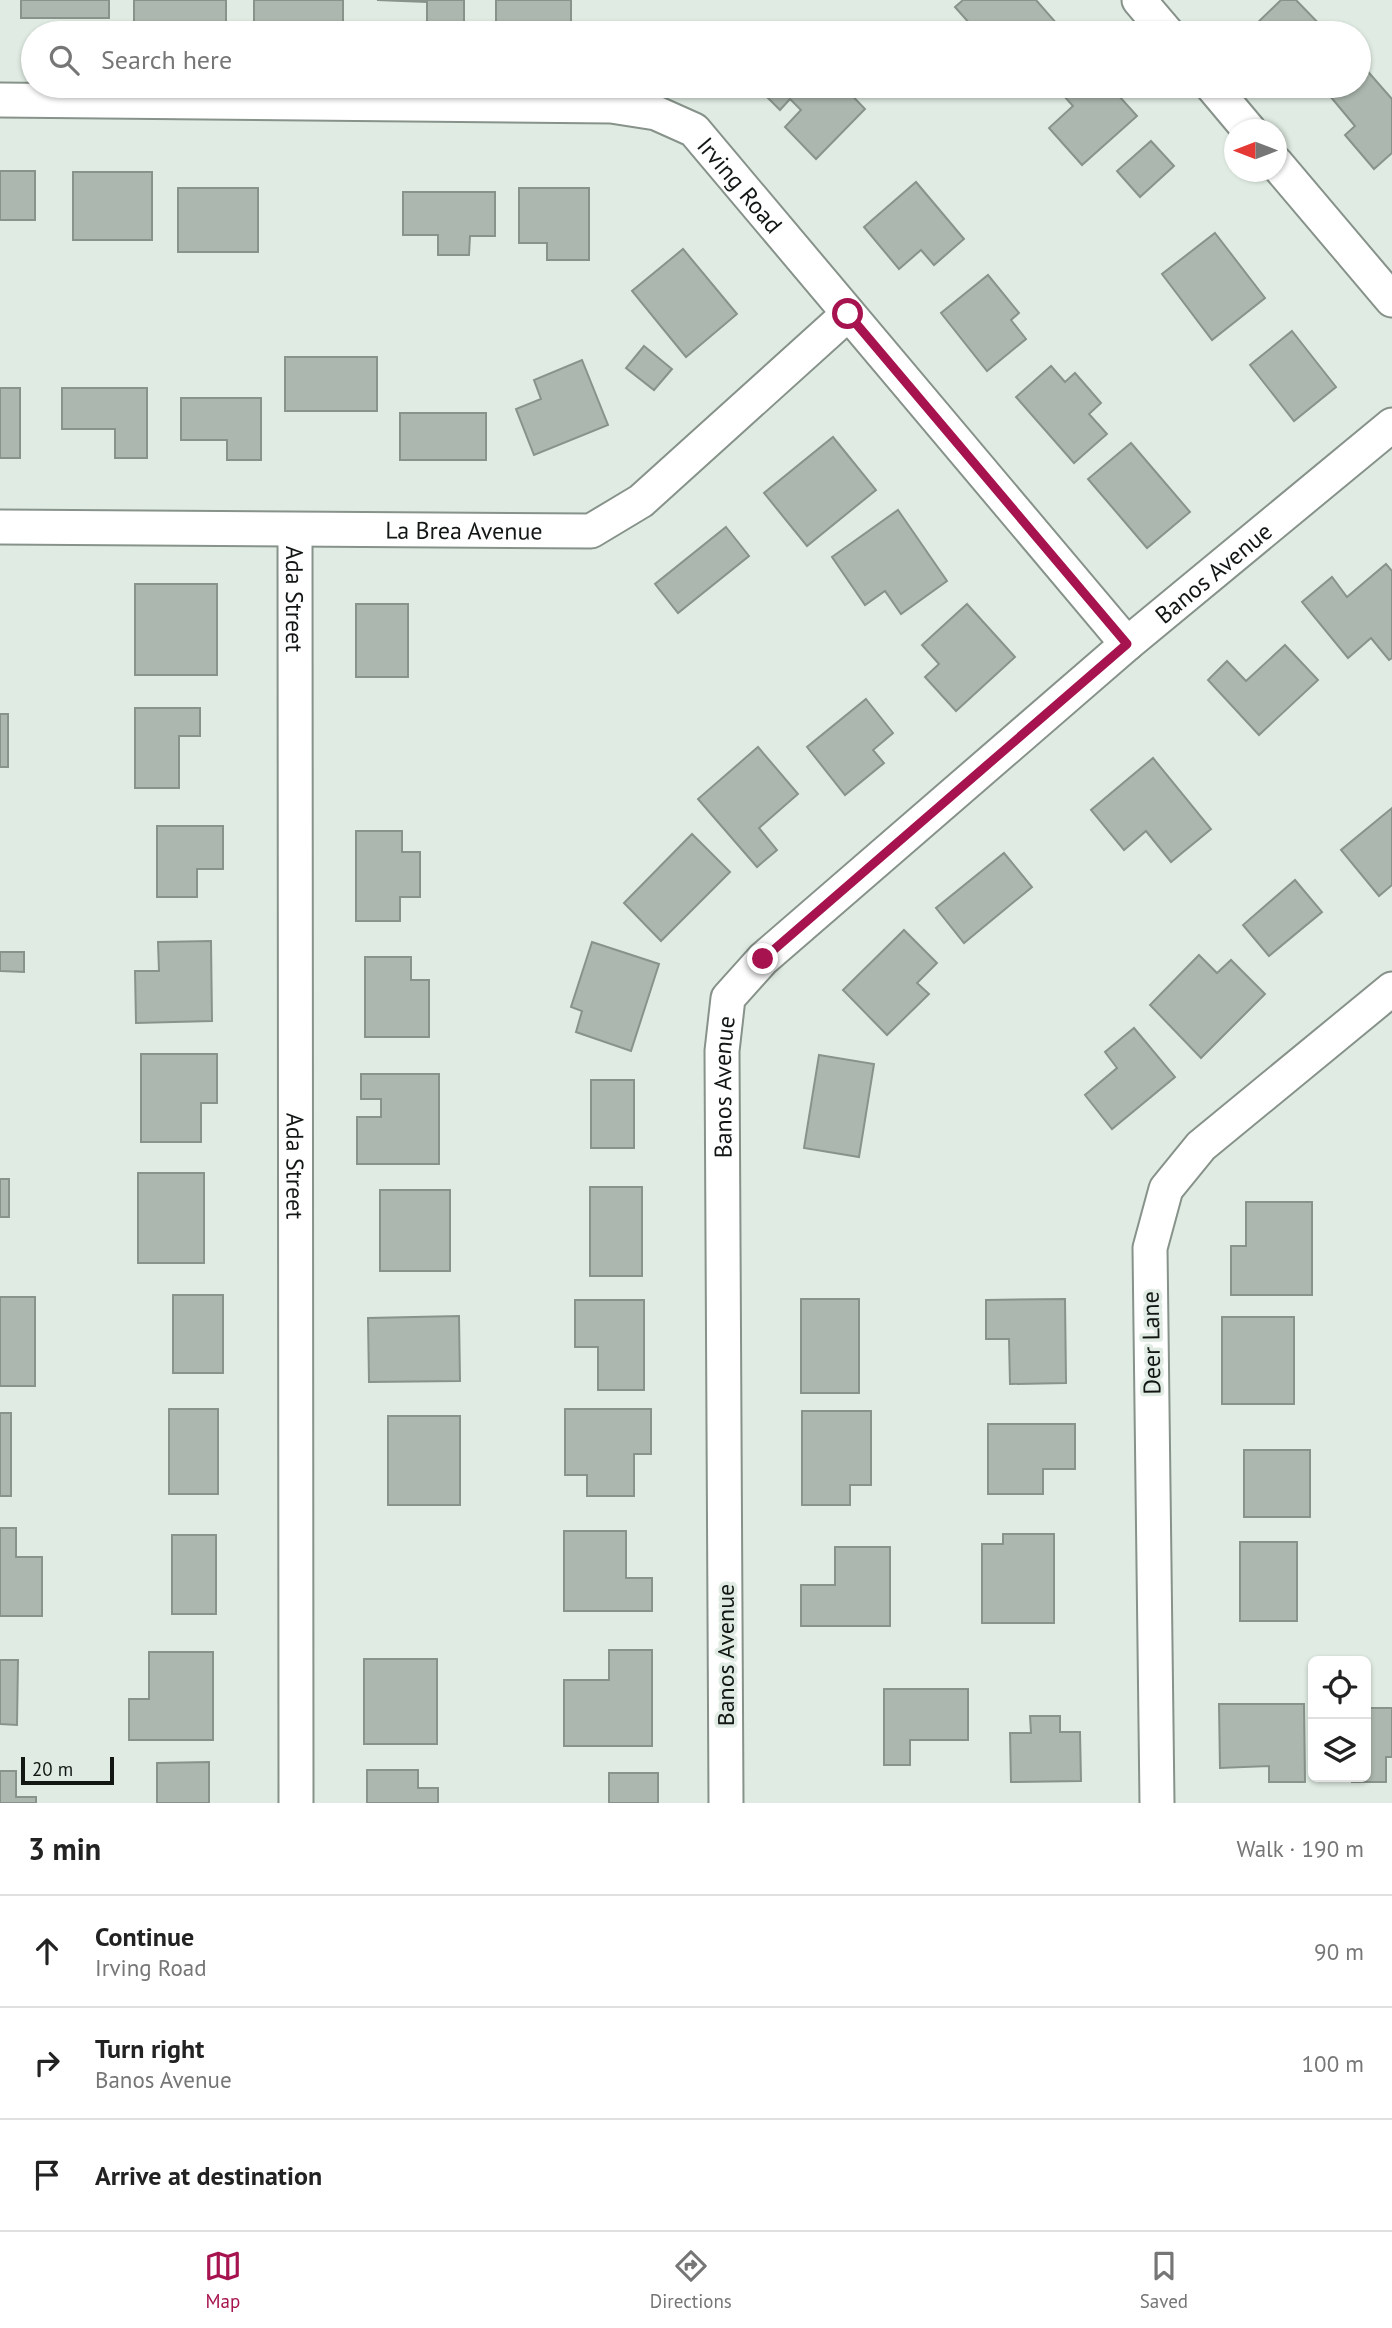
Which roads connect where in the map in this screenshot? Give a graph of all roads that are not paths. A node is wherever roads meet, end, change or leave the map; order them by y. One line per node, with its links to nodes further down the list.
1 (1139, 0): 2 (street)
2 (1157, 21)
3 (1222, 98): 5 (street)
4 (0, 100): 8 (street, Irving Road)
5 (1239, 119)
6 (1287, 176): 7 (street)
7 (1392, 300)
8 (848, 314): 11 (street, La Brea Avenue); 12 (street, Irving Road)
9 (1392, 425): 12 (street, Banos Avenue)
10 (0, 527): 11 (street, La Brea Avenue)
11 (295, 531): 14 (street, Ada Street)
12 (1127, 644): 15 (street, Banos Avenue)
13 (1392, 989): 16 (street, Deer Lane)
14 (296, 1803)
15 (726, 1803)
16 (1157, 1803)

